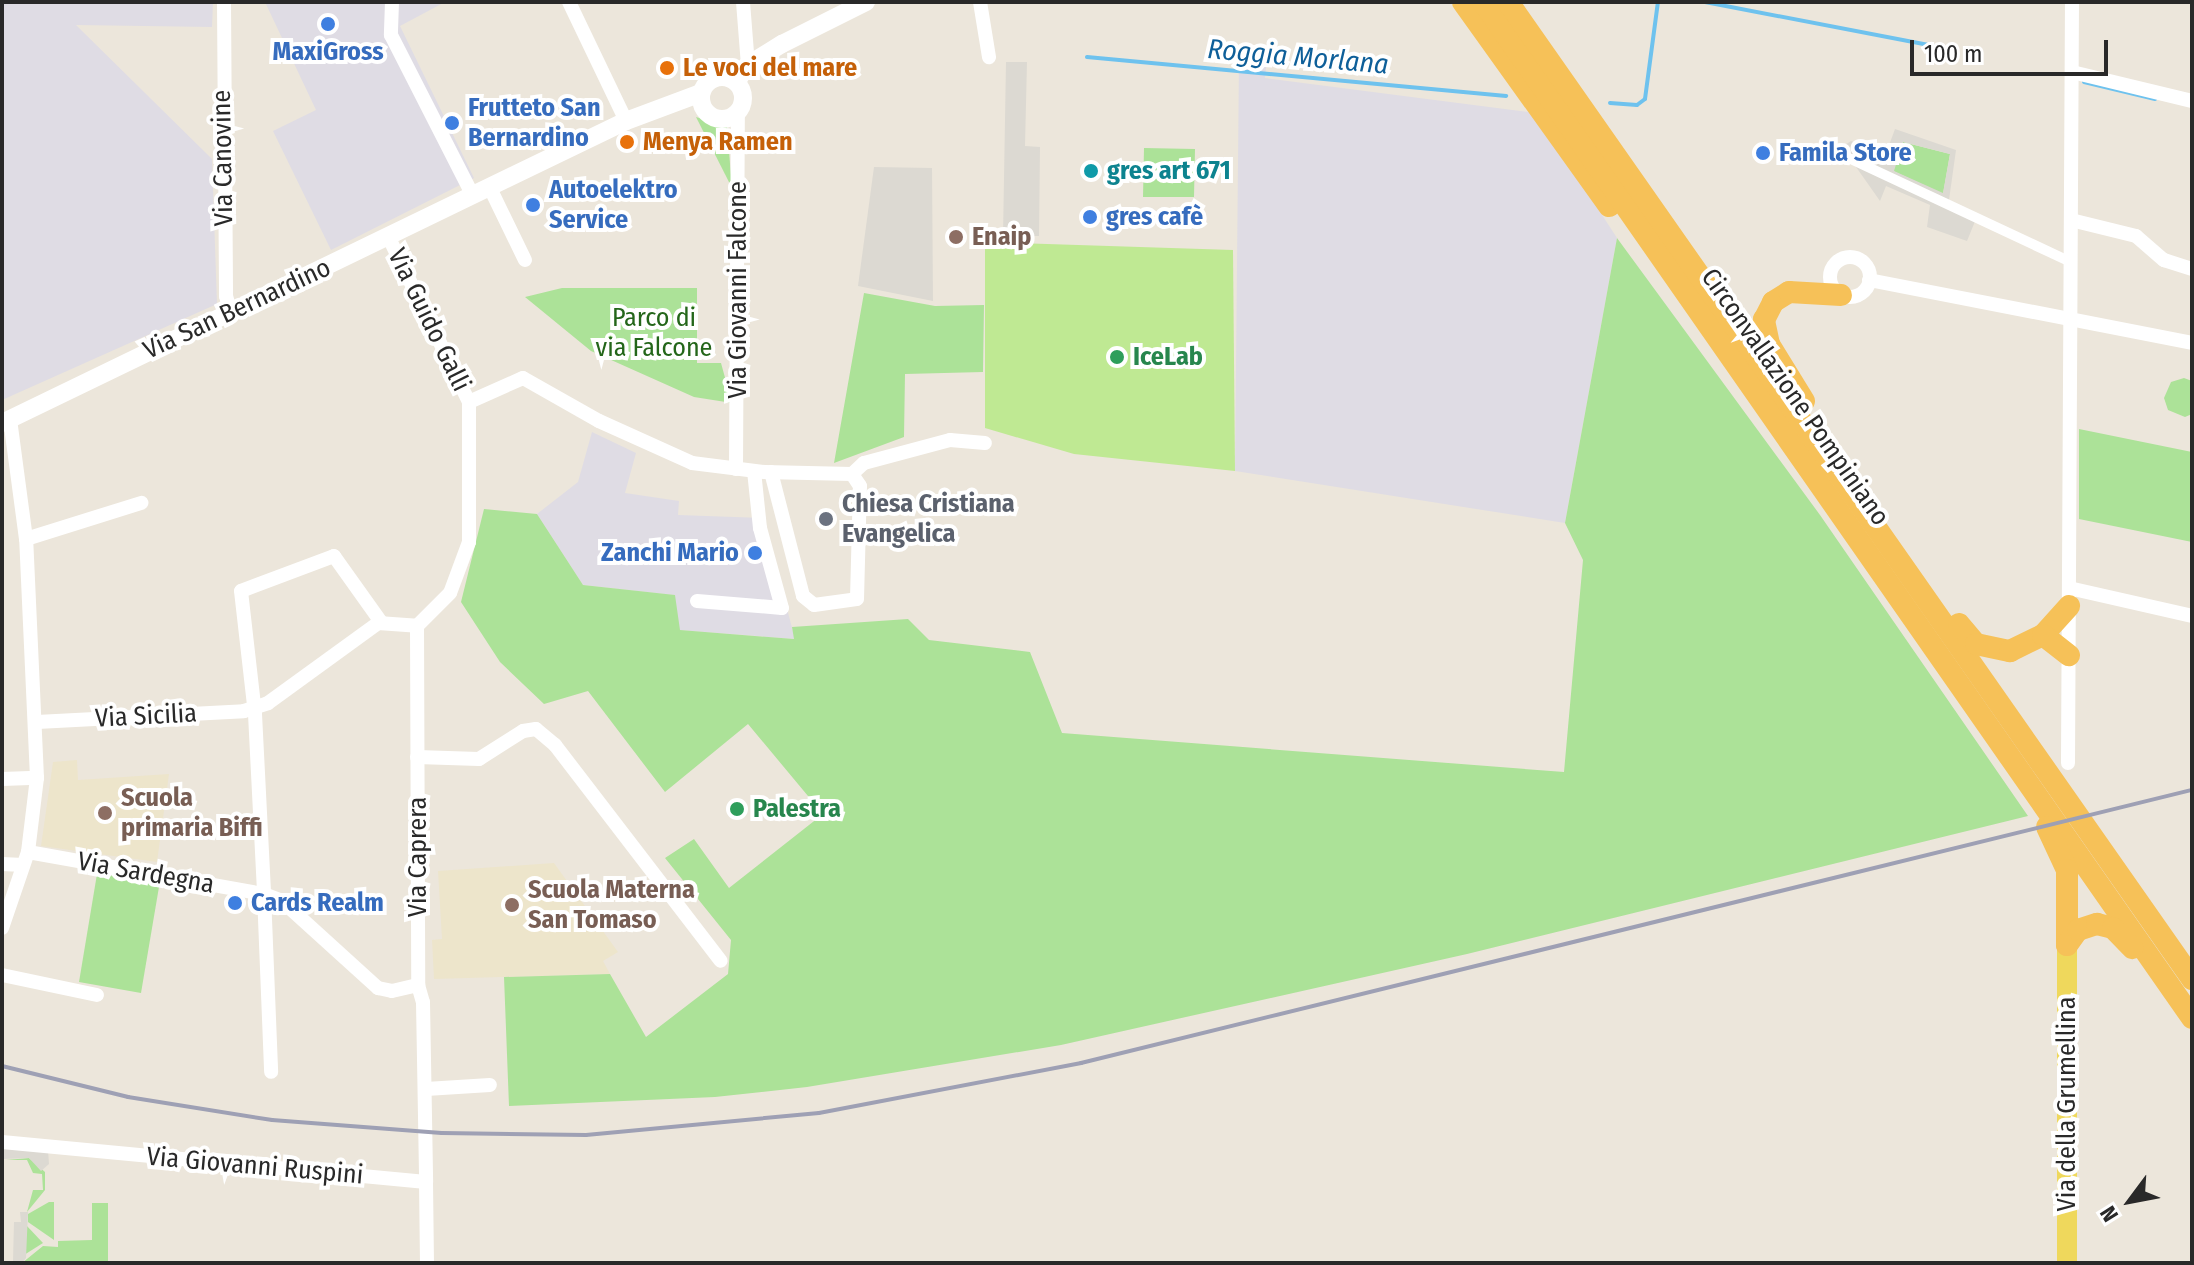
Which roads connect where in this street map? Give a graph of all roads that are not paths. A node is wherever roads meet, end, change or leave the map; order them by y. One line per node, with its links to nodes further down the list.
1 (224, 2): 32 (street, Via Canovine)
2 (392, 2): 22 (street)
3 (569, 2): 19 (street)
4 (743, 2): 13 (street)
5 (866, 2): 13 (main road)
6 (980, 2): 12 (street)
7 (1463, 2): 27 (highway)
8 (1483, 2): 27 (highway, Circonvallazione Pompiniano)
9 (1508, 2): 30 (highway, Circonvallazione Pompiniano)
10 (1526, 2): 30 (highway)
11 (2072, 2): 14 (street)
12 (989, 57)
13 (748, 65): 15 (main road)
14 (2072, 72): 17 (street); 23 (street)
15 (736, 82): 16 (main road, Via San Bernardino); 18 (main road)
16 (701, 93): 18 (main road); 19 (main road, Via San Bernardino)
17 (2192, 101)
18 (738, 112): 38 (street, Via Giovanni Falcone)
19 (626, 121): 21 (main road, Via San Bernardino)
20 (1838, 153): 26 (street)
21 (490, 188): 22 (main road, Via San Bernardino); 25 (street)
22 (473, 196): 24 (main road, Via San Bernardino)
23 (2071, 220): 26 (street); 28 (street)
24 (388, 236): 32 (main road, Via San Bernardino); 35 (street, Via Guido Galli)
25 (525, 260)
26 (2071, 262): 33 (street)
27 (1666, 264): 52 (highway, Circonvallazione Pompiniano)
28 (2192, 269)
29 (1869, 280): 31 (street); 31 (street); 33 (street)
30 (1713, 295): 42 (highway, Circonvallazione Pompiniano)
31 (1841, 295): 42 (highway)
32 (231, 313): 36 (main road, Via San Bernardino)
33 (2070, 318): 34 (street); 45 (street)
34 (2192, 343)
35 (469, 402): 38 (street); 49 (street, Via Guido Galli)
36 (6, 421): 44 (street)
37 (985, 443): 41 (street)
38 (736, 469): 39 (street)
39 (754, 471): 40 (street); 46 (street)
40 (771, 472): 41 (street); 41 (street)
41 (852, 474)
42 (1842, 479): 50 (highway); 59 (highway, Circonvallazione Pompiniano)
43 (141, 503): 44 (street)
44 (26, 539): 54 (street)
45 (2069, 597): 47 (street); 50 (highway); 51 (street)
46 (697, 601)
47 (2192, 616)
48 (381, 622): 49 (street); 53 (street, Via Sicilia); 53 (street)
49 (417, 626): 55 (street, Via Caprera)
50 (2043, 635): 51 (highway)
51 (2069, 655): 56 (street)
52 (1945, 660): 59 (highway, Circonvallazione Pompiniano); 64 (highway)
53 (254, 705): 54 (street, Via Sicilia); 62 (street)
54 (37, 722): 57 (street)
55 (417, 757): 65 (street); 68 (street, Via Caprera)
56 (2068, 763)
57 (37, 778): 58 (street); 60 (street)
58 (2, 779)
59 (2071, 823): 67 (highway); 70 (highway)
60 (26, 859): 61 (street, Via Sardegna); 62 (street, Via Sardegna); 63 (street)
61 (2, 864)
62 (264, 894): 68 (street, Via Sardegna); 71 (street)
63 (2, 928)
64 (2067, 945): 70 (highway); 77 (main road, Via della Grumellina)
65 (721, 961)
66 (2, 975): 69 (street)
67 (2192, 979)
68 (418, 985): 73 (street, Via Caprera)
69 (97, 995)
70 (2186, 1010)
71 (271, 1072)
72 (490, 1085): 73 (street)
73 (426, 1089): 75 (street, Via Caprera)
74 (2, 1142): 75 (street, Via Giovanni Ruspini)
75 (426, 1182): 76 (street)
76 (427, 1263)
77 (2067, 1263)

